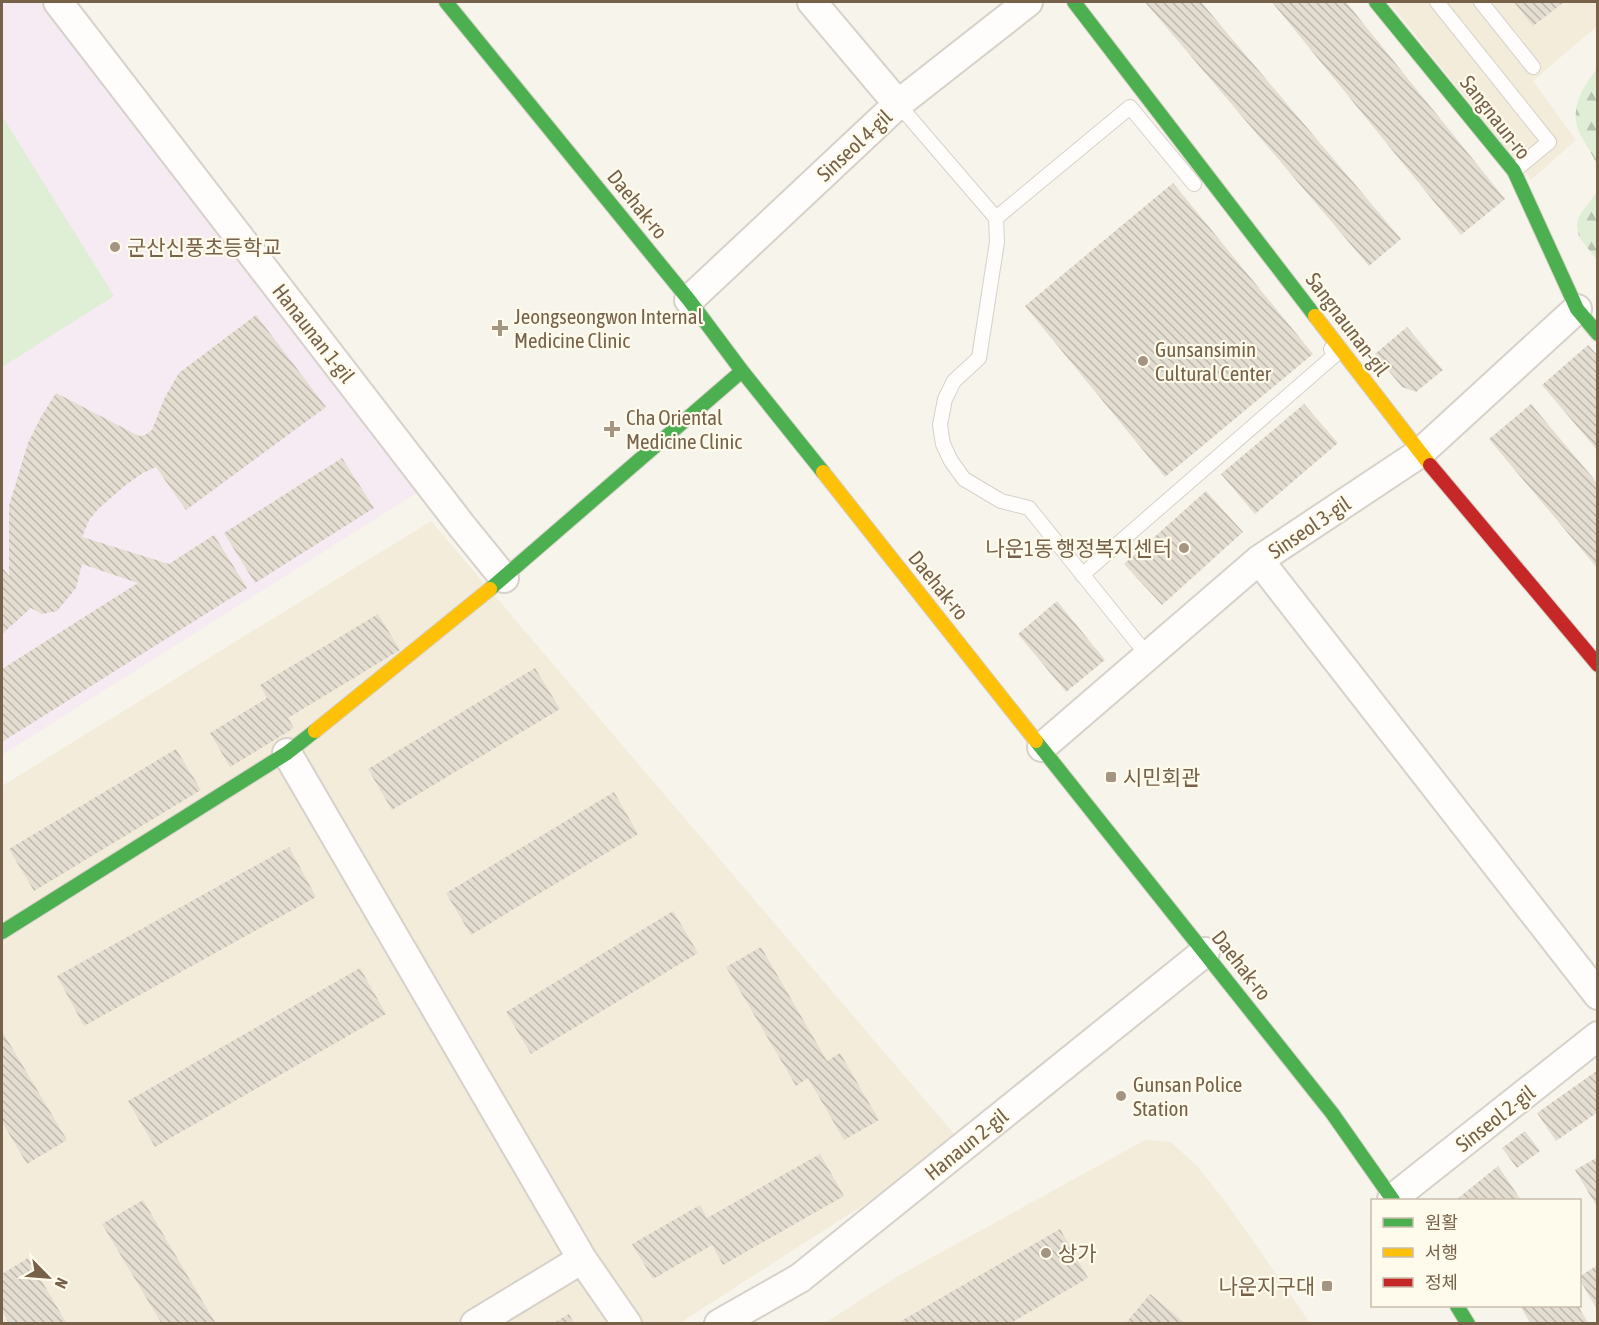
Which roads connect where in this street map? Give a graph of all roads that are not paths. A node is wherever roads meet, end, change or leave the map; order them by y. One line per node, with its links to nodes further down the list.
1 (58, 2): 22 (street, Hanaunan 1-gil)
2 (446, 2): 15 (street, Daehak-ro)
3 (812, 2): 10 (street)
4 (1028, 2): 10 (street, Sinseol 4-gil)
5 (1074, 2): 19 (street, Sangnaunan-gil)
6 (1376, 2): 11 (street, Sangnaun-ro)
7 (1437, 2): 11 (lane)
8 (1481, 2): 9 (lane)
9 (1533, 67)
10 (898, 104): 13 (lane); 15 (street, Sinseol 4-gil)
11 (1514, 171): 16 (street, Sangnaun-ro)
12 (1206, 199): 13 (lane)
13 (996, 218): 21 (lane)
14 (1229, 226): 21 (lane)
15 (689, 300): 18 (street, Daehak-ro)
16 (1577, 309): 17 (street, Sangnaun-ro); 19 (street, Sinseol 3-gil)
17 (1598, 334)
18 (742, 371): 22 (street); 25 (street, Daehak-ro)
19 (1420, 453): 20 (street, Sinseol 3-gil); 24 (street, Sangnaunan-gil)
20 (1259, 560): 23 (street, Sinseol 3-gil); 29 (street)
21 (1082, 575): 23 (lane)
22 (504, 578): 26 (street)
23 (1148, 656): 25 (street, Sinseol 3-gil)
24 (1598, 664)
25 (1042, 747): 28 (street, Daehak-ro)
26 (287, 753): 27 (street); 33 (street)
27 (2, 932)
28 (1205, 952): 31 (street, Daehak-ro); 37 (street, Hanaun 2-gil)
29 (1598, 995)
30 (1598, 1036): 32 (street, Sinseol 2-gil)
31 (1391, 1199)
32 (1393, 1199)
33 (582, 1259): 35 (street); 36 (street)
34 (1458, 1307): 38 (street)
35 (475, 1323)
36 (627, 1323)
37 (719, 1323)
38 (1468, 1323)

